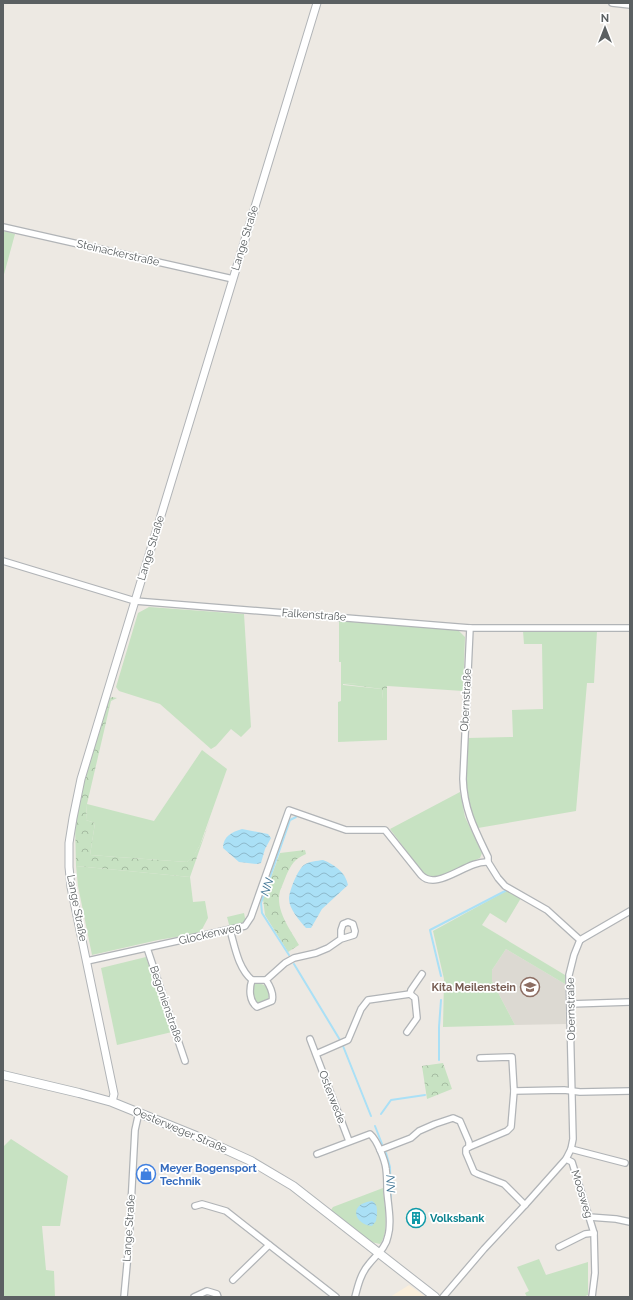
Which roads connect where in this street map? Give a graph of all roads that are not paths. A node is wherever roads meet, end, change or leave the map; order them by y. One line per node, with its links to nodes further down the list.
1 (317, 3): 5 (street, Lange Straße)
2 (612, 3): 3 (street)
3 (630, 5)
4 (3, 228): 5 (street, Steinackerstraße)
5 (233, 279): 7 (street, Lange Straße)
6 (3, 562): 7 (street, Falkenstraße)
7 (135, 601): 8 (street, Falkenstraße); 16 (street, Lange Straße)
8 (470, 628): 9 (street, Falkenstraße); 10 (street, Obernstraße)
9 (630, 628)
10 (488, 862): 12 (street, Glockenweg); 14 (street, Obernstraße)
11 (630, 911): 14 (street)
12 (230, 930): 15 (street, Glockenweg); 18 (street)
13 (341, 938): 19 (street)
14 (580, 940): 22 (street, Obernstraße)
15 (147, 948): 16 (street, Glockenweg); 27 (street, Begonienstraße)
16 (87, 961): 32 (street, Lange Straße)
17 (422, 974): 20 (street)
18 (252, 980): 19 (street); 19 (street)
19 (266, 980)
20 (410, 994): 23 (street); 25 (street)
21 (630, 1002): 22 (street)
22 (570, 1004): 30 (street, Obernstraße)
23 (407, 1032)
24 (310, 1039): 25 (street, Osterwede)
25 (316, 1054): 34 (street, Osterwede)
26 (480, 1058): 29 (street)
27 (185, 1060)
28 (3, 1075): 32 (main road, Oesterweger Straße)
29 (514, 1091): 30 (street); 35 (street)
30 (572, 1091): 31 (street); 36 (street, Obernstraße)
31 (630, 1091)
32 (112, 1102): 33 (main road, Oesterweger Straße)
33 (139, 1112): 48 (main road, Oesterweger Straße); 50 (street, Lange Straße)
34 (349, 1141): 37 (street); 38 (street)
35 (469, 1147): 37 (street); 41 (street)
36 (571, 1149): 39 (street, Obernstraße); 40 (street)
37 (380, 1150): 48 (street)
38 (316, 1154)
39 (566, 1159): 41 (street, Obernstraße); 43 (street, Moosweg)
40 (625, 1163)
41 (525, 1205): 56 (street, Obernstraße)
42 (195, 1206): 46 (street)
43 (589, 1217): 44 (street); 45 (street, Moosweg)
44 (630, 1222)
45 (594, 1233): 47 (street, Moosweg); 57 (street, Moosweg)
46 (269, 1245): 49 (street); 53 (street)
47 (559, 1247)
48 (379, 1253): 54 (street); 55 (main road, Oesterweger Straße)
49 (233, 1280)
50 (124, 1297)
51 (194, 1297): 52 (street)
52 (218, 1297)
53 (336, 1297)
54 (355, 1297)
55 (435, 1297)
56 (443, 1297)
57 (592, 1297)

